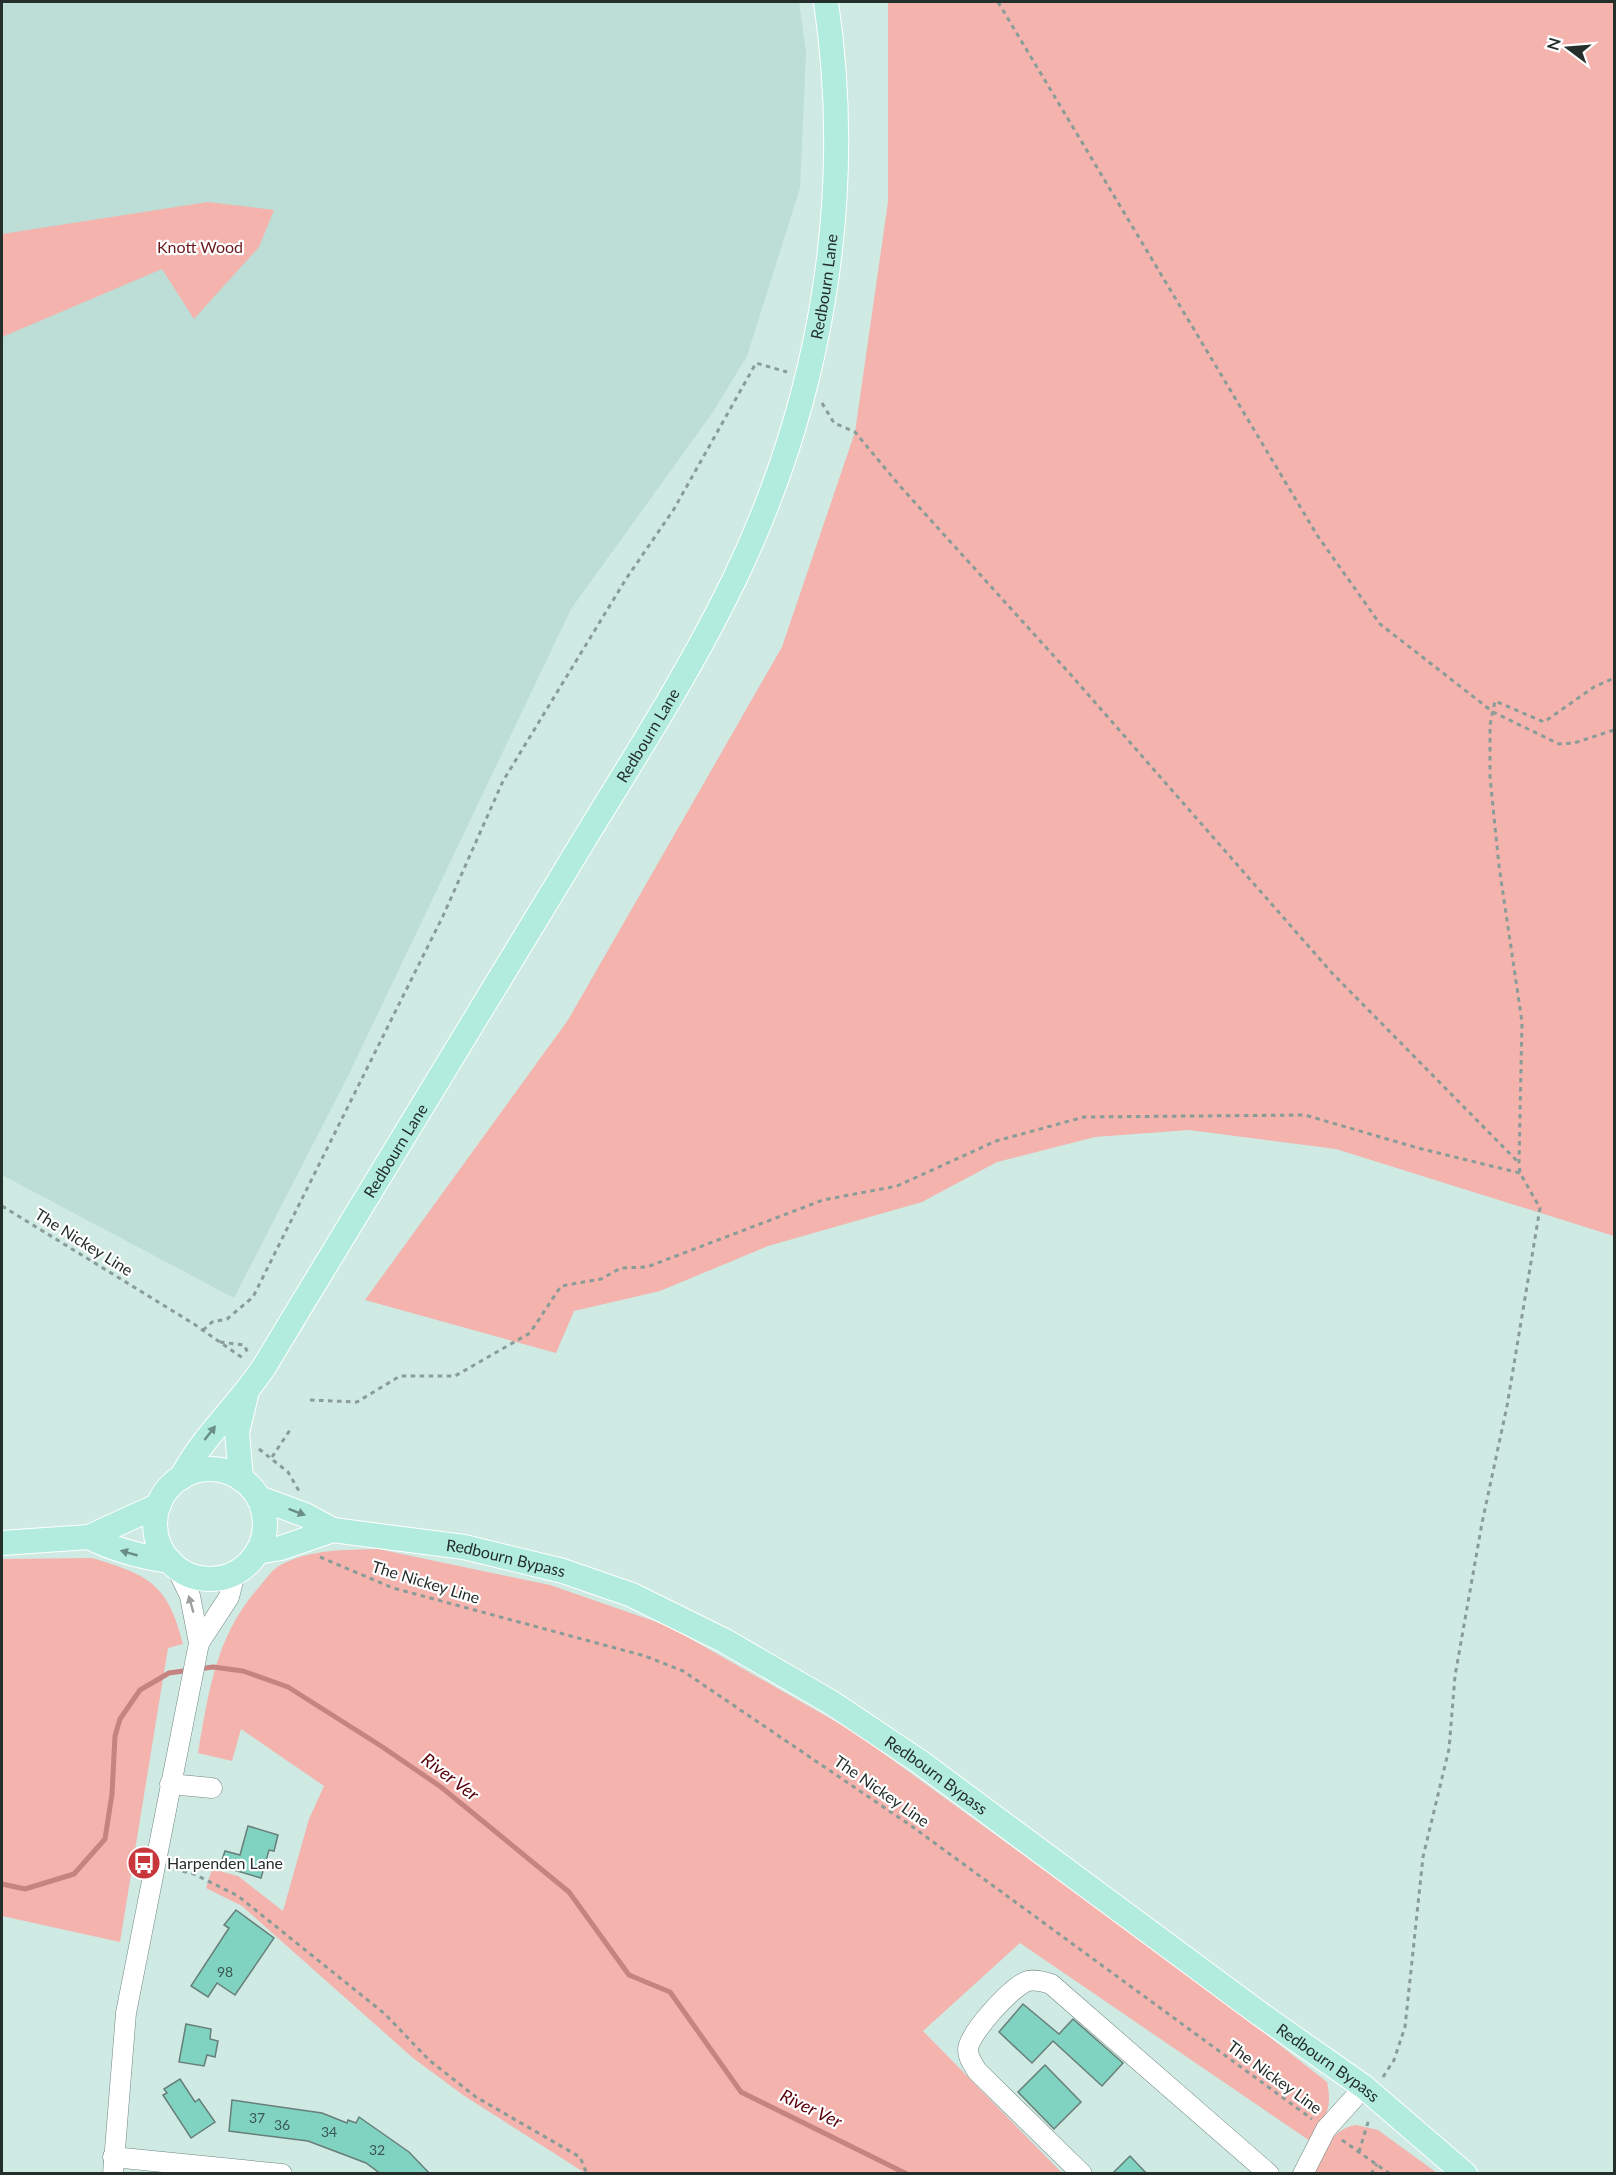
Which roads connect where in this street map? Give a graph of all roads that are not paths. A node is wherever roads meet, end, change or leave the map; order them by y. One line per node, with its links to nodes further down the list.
1 (826, 2): 2 (main road, Redbourn Lane)
2 (246, 1395): 3 (main road, Redbourn Lane, one-way to 2); 4 (main road, Redbourn Lane)
3 (181, 1478): 4 (main road); 6 (main road)
4 (241, 1479): 5 (main road)
5 (259, 1498): 7 (main road, Redbourn Bypass, one-way to 7); 10 (main road)
6 (159, 1505): 8 (main road); 11 (main road)
7 (333, 1530): 10 (main road, Redbourn Bypass); 16 (main road, Redbourn Bypass)
8 (89, 1537): 9 (main road); 11 (main road, one-way to 8)
9 (2, 1543)
10 (257, 1552): 12 (main road)
11 (173, 1564): 12 (main road); 13 (street, one-way to 11)
12 (235, 1573): 13 (street)
13 (200, 1643): 14 (street)
14 (170, 1784): 15 (street); 17 (street)
15 (212, 1788)
16 (1370, 2092): 21 (street); 22 (main road, Redbourn Bypass)
17 (113, 2165): 18 (street)
18 (282, 2174)
19 (1082, 2174): 20 (street)
20 (1269, 2174)
21 (1303, 2174)
22 (1465, 2174)

